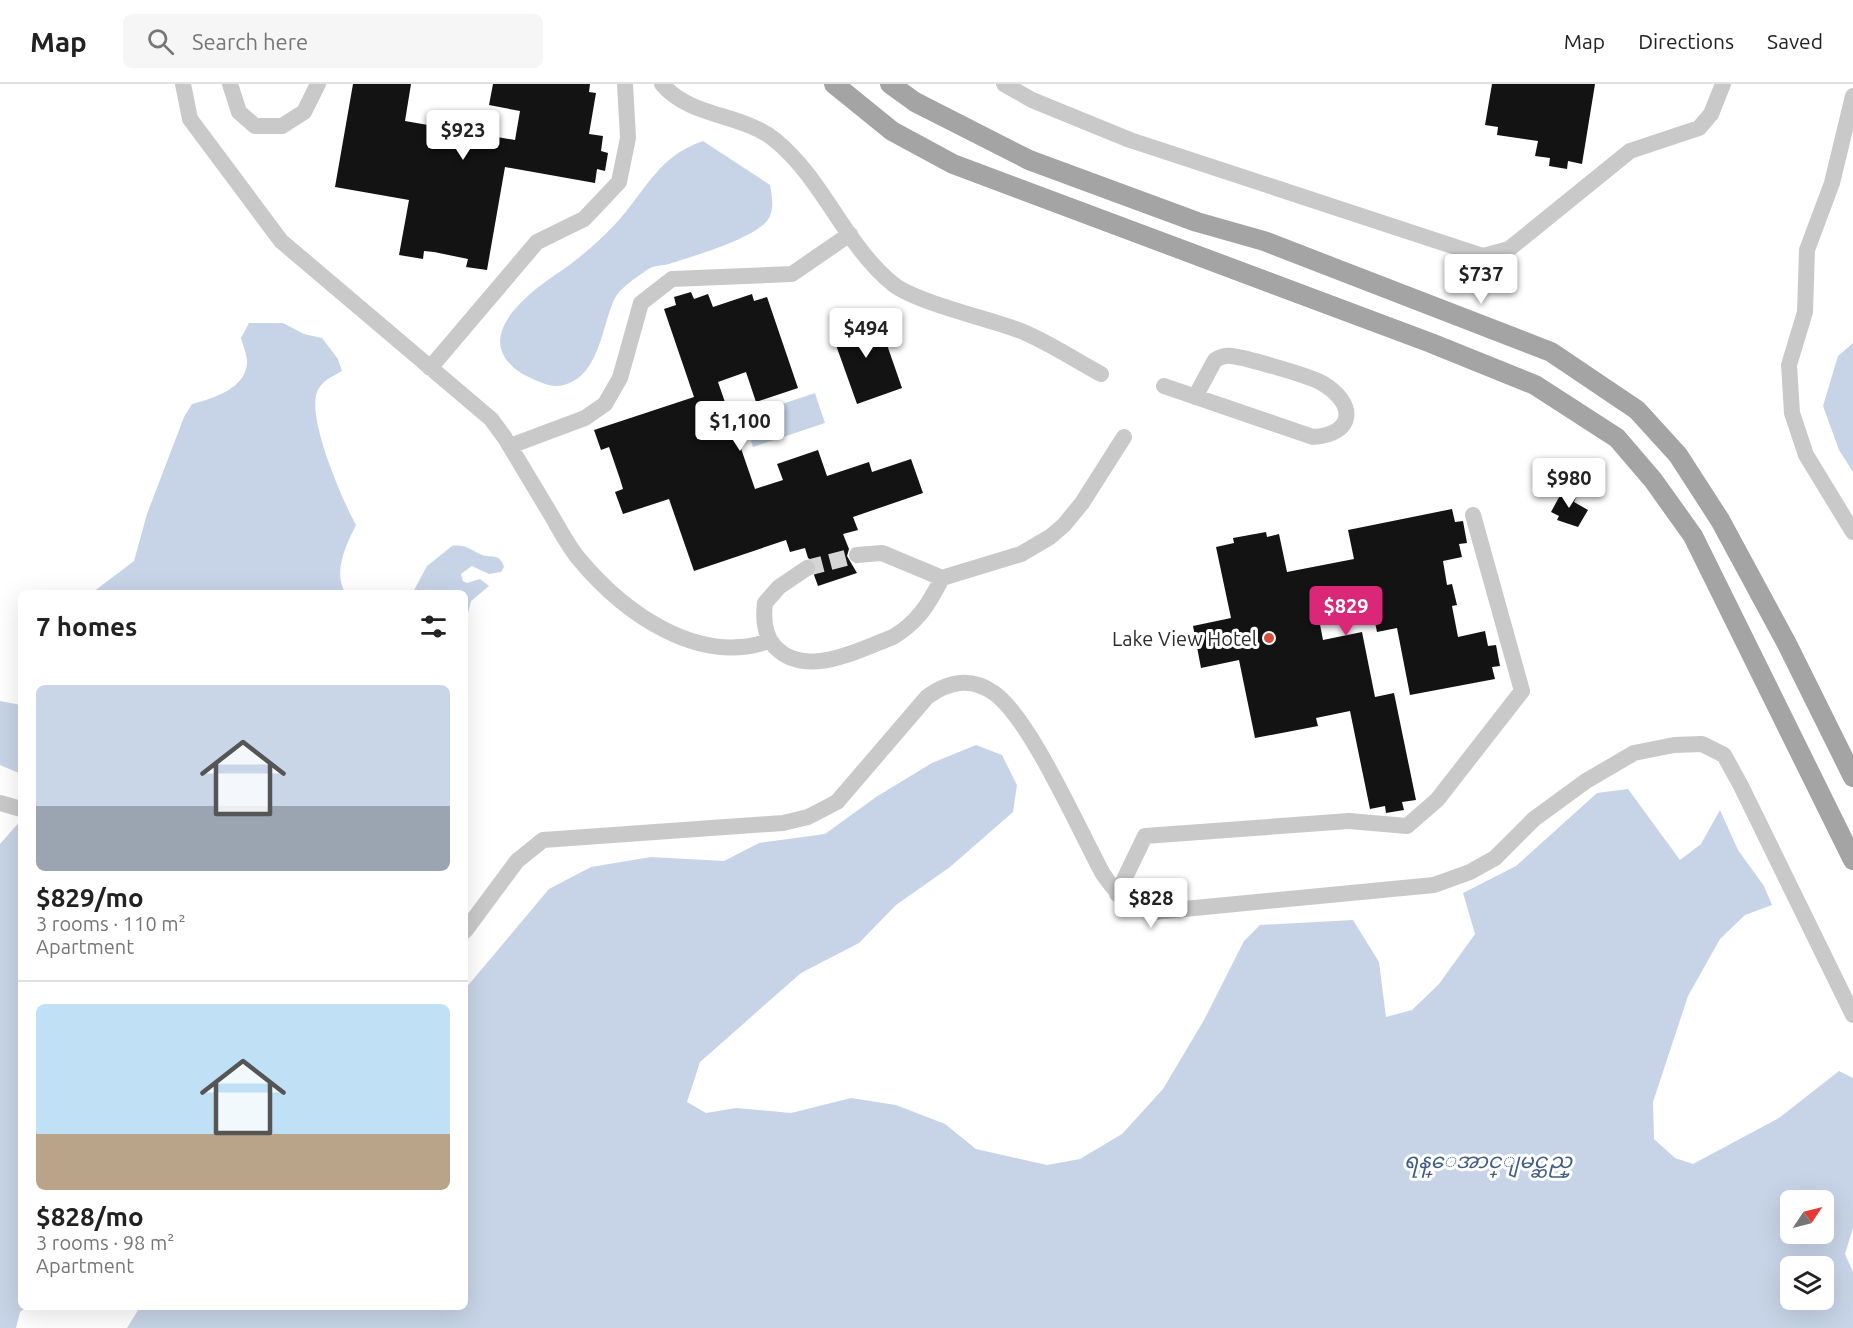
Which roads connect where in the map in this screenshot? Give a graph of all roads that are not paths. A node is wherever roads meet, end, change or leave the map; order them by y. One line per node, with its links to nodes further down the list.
1 (183, 84): 12 (street)
2 (230, 84): 3 (street)
3 (318, 84)
4 (625, 84): 12 (street)
5 (662, 84): 11 (street)
6 (834, 84): 27 (main road)
7 (890, 84): 24 (main road)
8 (1004, 84): 9 (street)
9 (1723, 84)
10 (1853, 96): 19 (street)
11 (850, 234): 13 (street); 17 (street)
12 (430, 368): 17 (street)
13 (1101, 374)
14 (1164, 386): 15 (street)
15 (1195, 397): 15 (street)
16 (1124, 436): 22 (street)
17 (510, 446): 23 (street)
18 (1473, 515): 28 (street)
19 (1853, 532)
20 (857, 555): 22 (street)
21 (807, 568): 23 (street)
22 (942, 578): 23 (street)
23 (769, 640)
24 (1853, 777)
25 (0, 803): 26 (street)
26 (18, 808)
27 (1853, 860)
28 (1117, 894): 29 (street); 30 (street)
29 (468, 927)
30 (1853, 1015)

